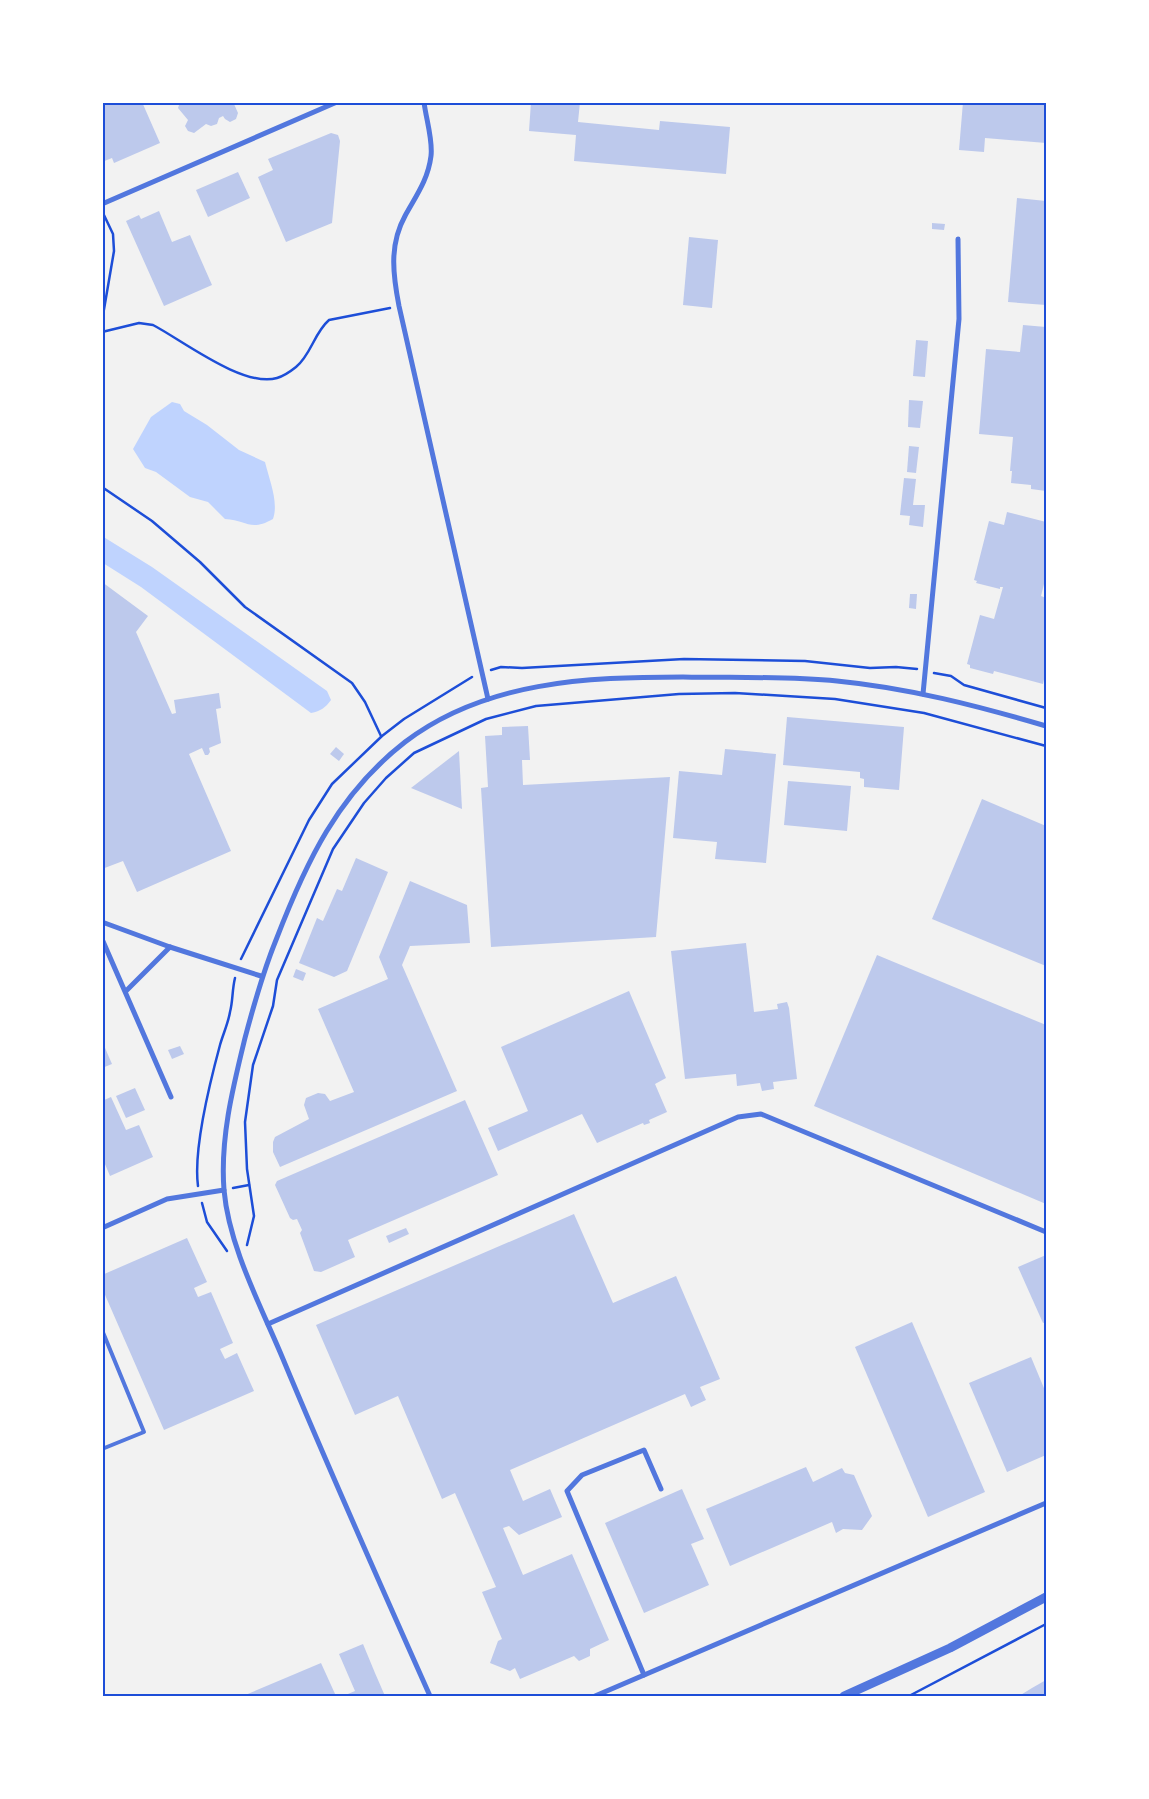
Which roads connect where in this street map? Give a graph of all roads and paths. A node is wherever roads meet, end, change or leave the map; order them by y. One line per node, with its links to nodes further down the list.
1 (337, 102): 3 (street)
2 (424, 102): 6 (street)
3 (102, 204)
4 (102, 211): 7 (path)
5 (958, 239): 10 (street)
6 (399, 306): 8 (path); 11 (street)
7 (102, 321)
8 (102, 332)
9 (102, 487): 16 (path)
10 (926, 671): 11 (path); 12 (street); 14 (path)
11 (482, 673): 13 (street); 16 (path)
12 (923, 694): 13 (street); 15 (street)
13 (488, 699): 22 (street)
14 (1046, 708)
15 (1046, 726)
16 (382, 736): 21 (path)
17 (1046, 746): 25 (path)
18 (102, 922): 20 (street)
19 (102, 939): 23 (street)
20 (170, 947): 21 (street); 23 (street)
21 (237, 969): 22 (street); 27 (path)
22 (261, 976): 26 (street)
23 (126, 991): 24 (street)
24 (171, 1097)
25 (249, 1185): 26 (path); 30 (path)
26 (224, 1190): 27 (street); 30 (street)
27 (200, 1193): 28 (street); 30 (path)
28 (102, 1228)
29 (1046, 1232): 31 (street)
30 (243, 1261): 31 (street)
31 (268, 1324): 39 (street)
32 (102, 1330): 33 (lane)
33 (102, 1449)
34 (661, 1489): 38 (street)
35 (1046, 1503): 38 (street)
36 (1046, 1597): 41 (street)
37 (1046, 1624): 42 (path)
38 (644, 1675): 40 (street)
39 (430, 1696)
40 (595, 1696)
41 (844, 1696)
42 (909, 1696)

